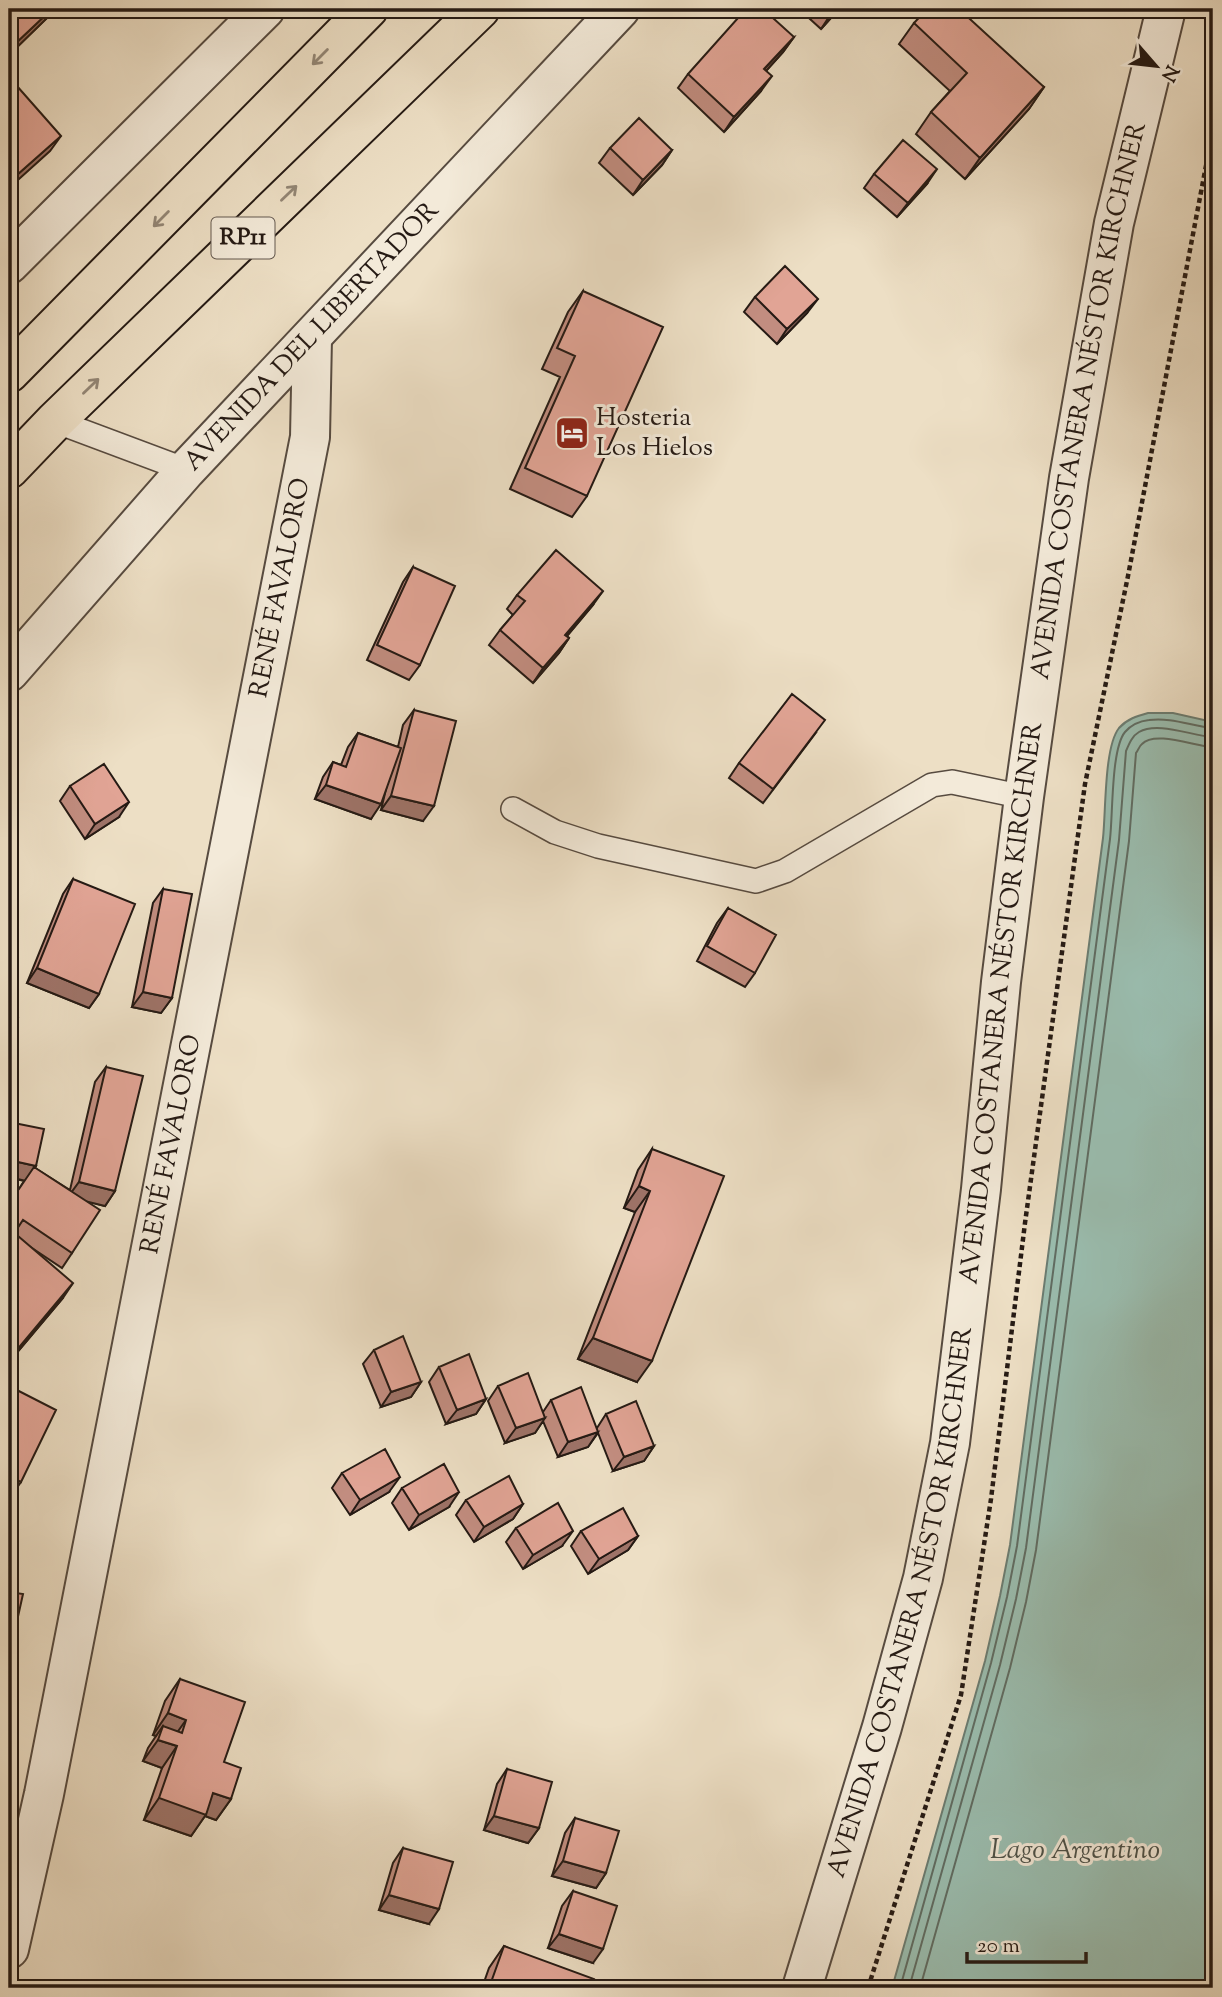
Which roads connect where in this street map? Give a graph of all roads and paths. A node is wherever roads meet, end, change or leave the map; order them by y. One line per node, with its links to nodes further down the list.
1 (265, 9): 7 (street)
2 (368, 9): 9 (main road, RP11, one-way to 9)
3 (480, 9): 10 (main road, RP11, one-way to 3)
4 (620, 9): 8 (street, AVENIDA DEL LIBERTADOR)
5 (1166, 9): 14 (street, AVENIDA COSTANERA NÉSTOR KIRCHNER)
6 (1213, 129): 18 (path)
7 (9, 264)
8 (312, 338): 12 (street, AVENIDA DEL LIBERTADOR); 16 (street, RENÉ FAVALORO)
9 (9, 373)
10 (55, 421): 11 (main road, RP11); 12 (lane)
11 (9, 470)
12 (186, 470): 13 (street, AVENIDA DEL LIBERTADOR)
13 (9, 672)
14 (1024, 797): 15 (lane); 17 (street, AVENIDA COSTANERA NÉSTOR KIRCHNER)
15 (513, 808)
16 (9, 1949)
17 (802, 1988)
18 (869, 1988)

